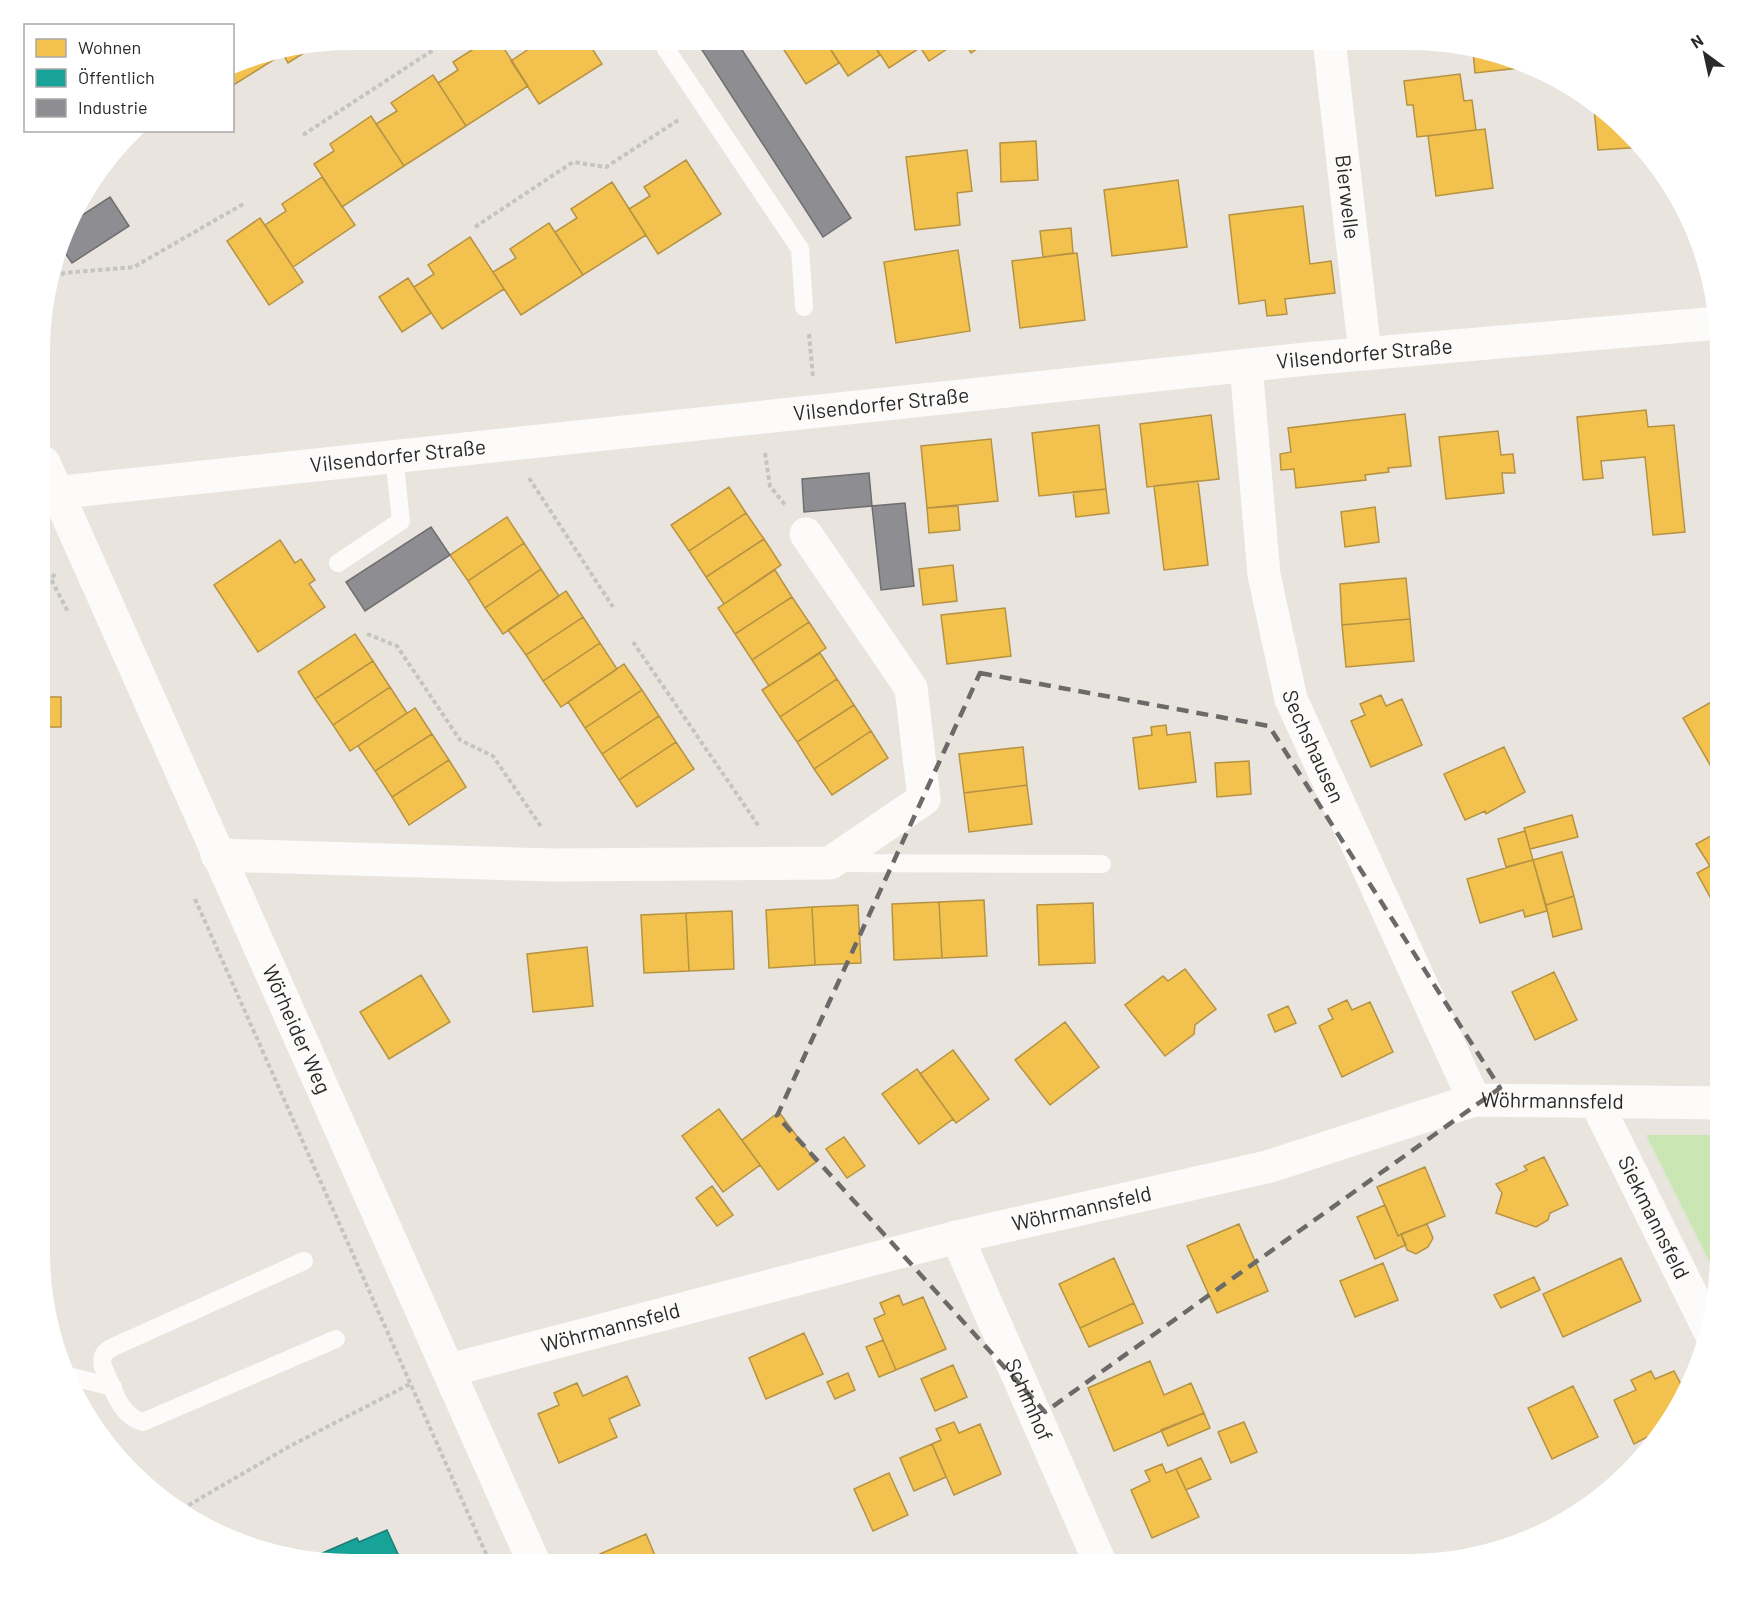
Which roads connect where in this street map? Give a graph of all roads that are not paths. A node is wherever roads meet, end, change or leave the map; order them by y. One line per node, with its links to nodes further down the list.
1 (667, 50): 3 (lane)
2 (1330, 50): 5 (street, Bierwelle)
3 (804, 307)
4 (1708, 324): 5 (street, Vilsendorfer Straße)
5 (1365, 353): 6 (street, Vilsendorfer Straße)
6 (1246, 366): 7 (street, Vilsendorfer Straße); 15 (street, Sechshausen)
7 (394, 456): 8 (street, Vilsendorfer Straße); 11 (lane)
8 (50, 483)
9 (50, 487): 12 (street, Wörheider Weg)
10 (806, 534): 13 (street)
11 (338, 563)
12 (217, 855): 13 (street); 22 (street, Wörheider Weg)
13 (830, 863): 14 (lane)
14 (1102, 864)
15 (1474, 1101): 16 (street, Wöhrmannsfeld); 18 (street, Wöhrmannsfeld)
16 (1596, 1102): 17 (street, Wöhrmannsfeld); 20 (street, Siekmannsfeld)
17 (1710, 1103)
18 (957, 1237): 22 (street, Wöhrmannsfeld); 26 (street, Schimhof)
19 (304, 1261): 24 (lane)
20 (1703, 1317)
21 (336, 1339): 24 (lane)
22 (450, 1370): 25 (street, Wörheider Weg)
23 (77, 1378): 24 (lane)
24 (112, 1387)
25 (530, 1554)
26 (1097, 1554)

